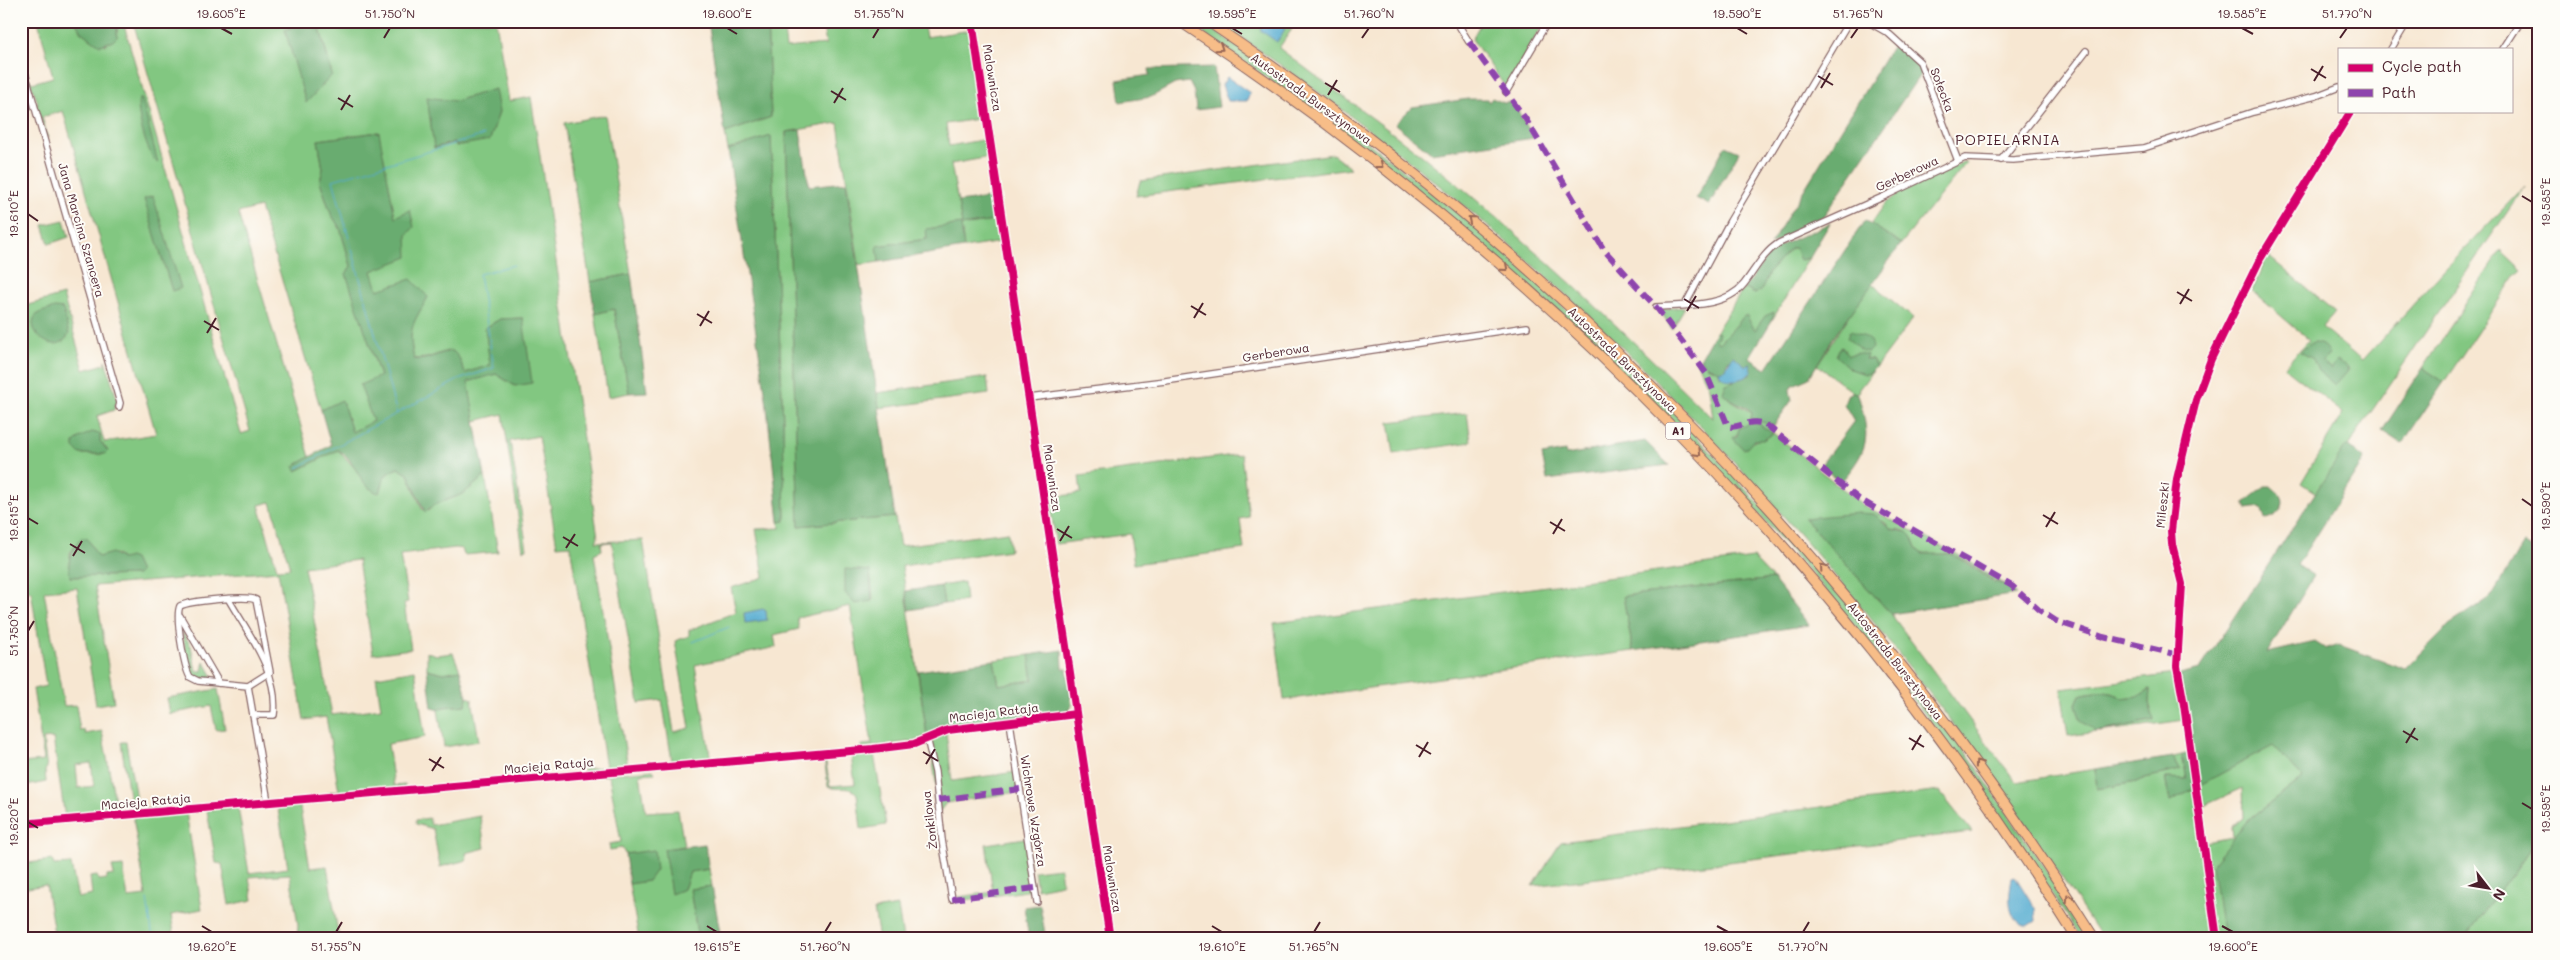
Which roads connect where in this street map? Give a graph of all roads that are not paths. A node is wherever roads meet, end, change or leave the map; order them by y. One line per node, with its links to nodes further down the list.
1 (972, 21): 23 (street, Malownicza)
2 (1180, 21): 39 (highway, Autostrada Bursztynowa / A1, one-way to 39)
3 (1207, 21): 40 (highway, Autostrada Bursztynowa / A1, one-way to 3)
4 (1456, 21): 10 (street)
5 (1548, 21): 16 (street)
6 (1850, 21): 20 (street)
7 (1866, 21): 19 (street, Sołecka)
8 (2408, 21): 11 (street)
9 (2520, 21): 12 (street)
10 (1469, 42)
11 (2392, 48)
12 (2504, 48)
13 (2086, 52): 18 (street)
14 (21, 59): 24 (street, Jana Marcina Szancera)
15 (2338, 87): 18 (street, Gerberowa)
16 (1506, 92)
17 (2351, 112): 41 (street, Mileszki)
18 (2001, 160): 19 (street, Gerberowa)
19 (1958, 161): 20 (street, Gerberowa)
20 (1685, 305): 21 (street, Gerberowa)
21 (1656, 307)
22 (1527, 327): 23 (street, Gerberowa)
23 (1029, 398): 30 (street, Malownicza)
24 (119, 406)
25 (229, 600): 26 (street); 27 (street); 27 (street)
26 (178, 612): 28 (street); 28 (street)
27 (270, 672): 29 (street); 31 (street)
28 (219, 683): 29 (street)
29 (248, 686): 31 (street)
30 (1076, 714): 32 (street, Macieja Rataja); 38 (street, Malownicza)
31 (253, 715): 34 (street)
32 (1010, 722): 33 (street, Macieja Rataja); 37 (street, Wichrowe Wzgórza)
33 (927, 738): 34 (street, Macieja Rataja); 36 (street, Żonkilowa)
34 (268, 802): 35 (street, Macieja Rataja)
35 (21, 824)
36 (952, 899)
37 (1037, 902)
38 (1110, 939)
39 (2077, 939)
40 (2095, 939)
41 (2217, 939)

